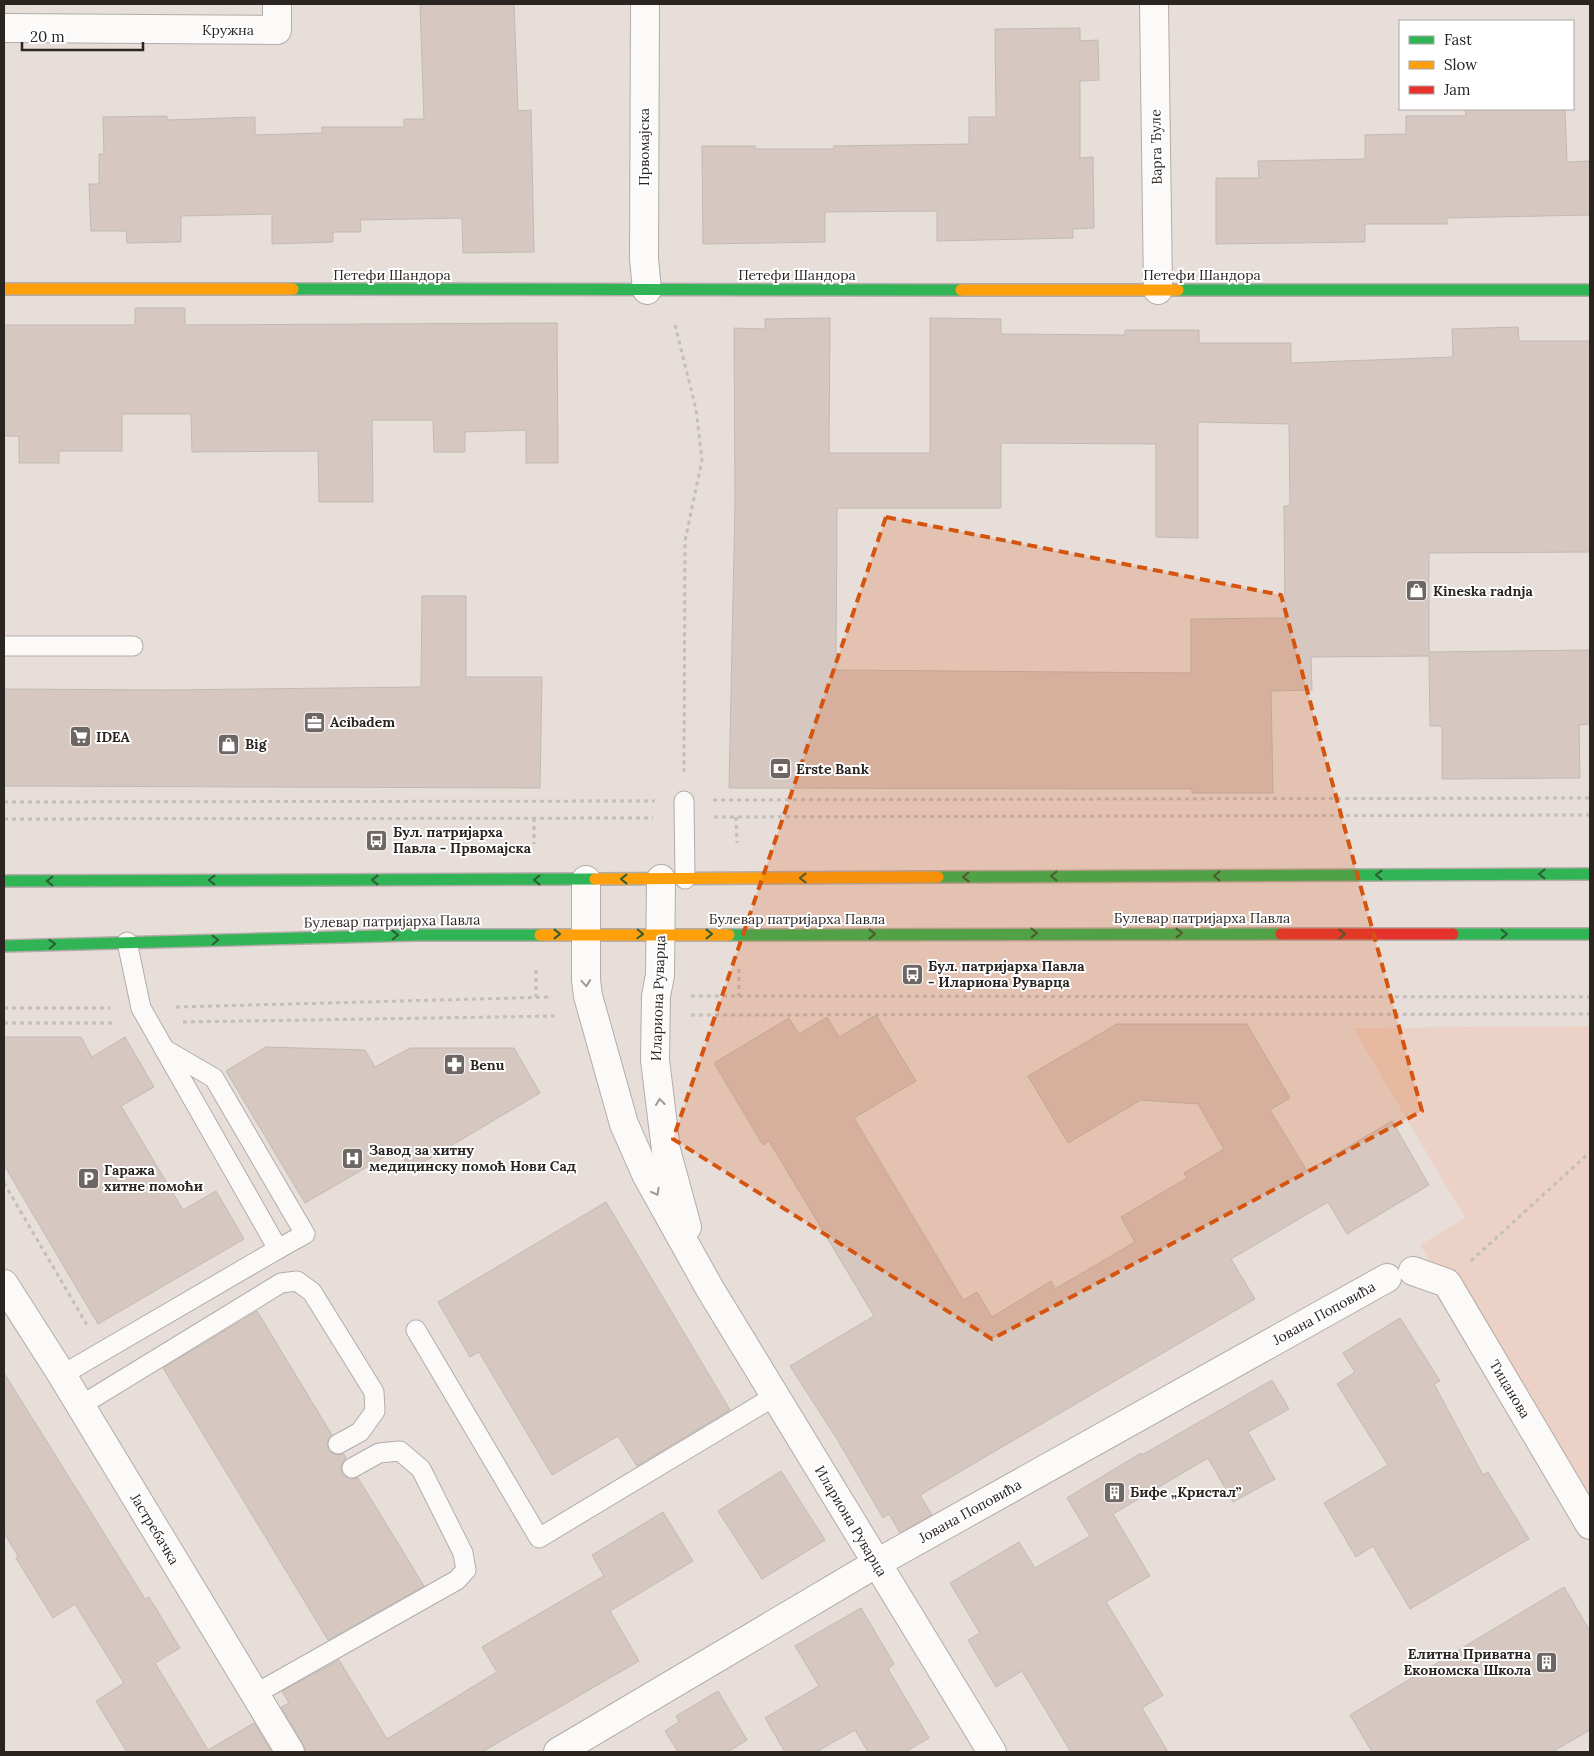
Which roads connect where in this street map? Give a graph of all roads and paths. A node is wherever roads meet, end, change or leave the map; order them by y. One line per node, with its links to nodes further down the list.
1 (277, 4): 4 (street, Кружна)
2 (644, 4): 6 (street, Првомајска)
3 (1154, 4): 7 (street, Варга Ђуле)
4 (4, 28)
5 (4, 289): 6 (main road, Петефи Шандора)
6 (647, 290): 7 (main road, Петефи Шандора); 13 (path)
7 (1158, 290): 8 (main road, Петефи Шандора)
8 (1590, 290)
9 (4, 646): 10 (lane)
10 (133, 646)
11 (1590, 798): 13 (path)
12 (4, 802): 13 (path)
13 (684, 809): 14 (path); 15 (path); 17 (lane)
14 (1590, 815)
15 (4, 819)
16 (1590, 874): 17 (main road, one-way to 17)
17 (673, 879): 18 (main road, one-way to 18); 21 (street, Илариона Руварца)
18 (586, 880): 19 (main road, one-way to 19); 20 (street, Илариона Руварца)
19 (4, 881)
20 (585, 934): 21 (main road, Булевар патријарха Павла, one-way to 21); 23 (main road, Булевар патријарха Павла, one-way to 20); 26 (street, Илариона Руварца, one-way to 26)
21 (660, 934): 22 (main road, Булевар патријарха Павла, one-way to 22); 27 (street, Илариона Руварца)
22 (1590, 934)
23 (127, 942): 24 (main road, Булевар патријарха Павла, one-way to 23); 30 (lane)
24 (4, 946)
25 (1590, 997): 27 (path)
26 (591, 1006): 30 (path); 30 (path); 40 (street, Илариона Руварца, one-way to 40)
27 (656, 1006): 29 (path); 40 (street, Илариона Руварца, one-way to 27)
28 (4, 1008): 30 (path)
29 (1590, 1014)
30 (145, 1015): 31 (path); 32 (lane)
31 (4, 1023)
32 (164, 1049): 35 (lane); 35 (lane)
33 (1590, 1152): 38 (path)
34 (4, 1183): 43 (path)
35 (278, 1249): 43 (lane)
36 (1413, 1271): 38 (street)
37 (1387, 1278): 50 (street, Јована Поповића)
38 (1447, 1283): 49 (street, Тицанова)
39 (4, 1284): 41 (street, Јастребачка)
40 (710, 1289): 45 (street, Илариона Руварца)
41 (10, 1311): 44 (street, Јастребачка)
42 (416, 1330): 45 (lane)
43 (103, 1352): 44 (lane)
44 (62, 1376): 46 (street, Јастребачка)
45 (776, 1396): 50 (street, Илариона Руварца)
46 (80, 1406): 47 (lane); 51 (street, Јастребачка)
47 (338, 1444)
48 (352, 1468): 51 (lane)
49 (1590, 1525)
50 (877, 1563): 53 (street, Јована Поповића); 54 (street, Илариона Руварца)
51 (255, 1694): 52 (street, Јастребачка)
52 (290, 1752)
53 (558, 1752)
54 (992, 1752)

